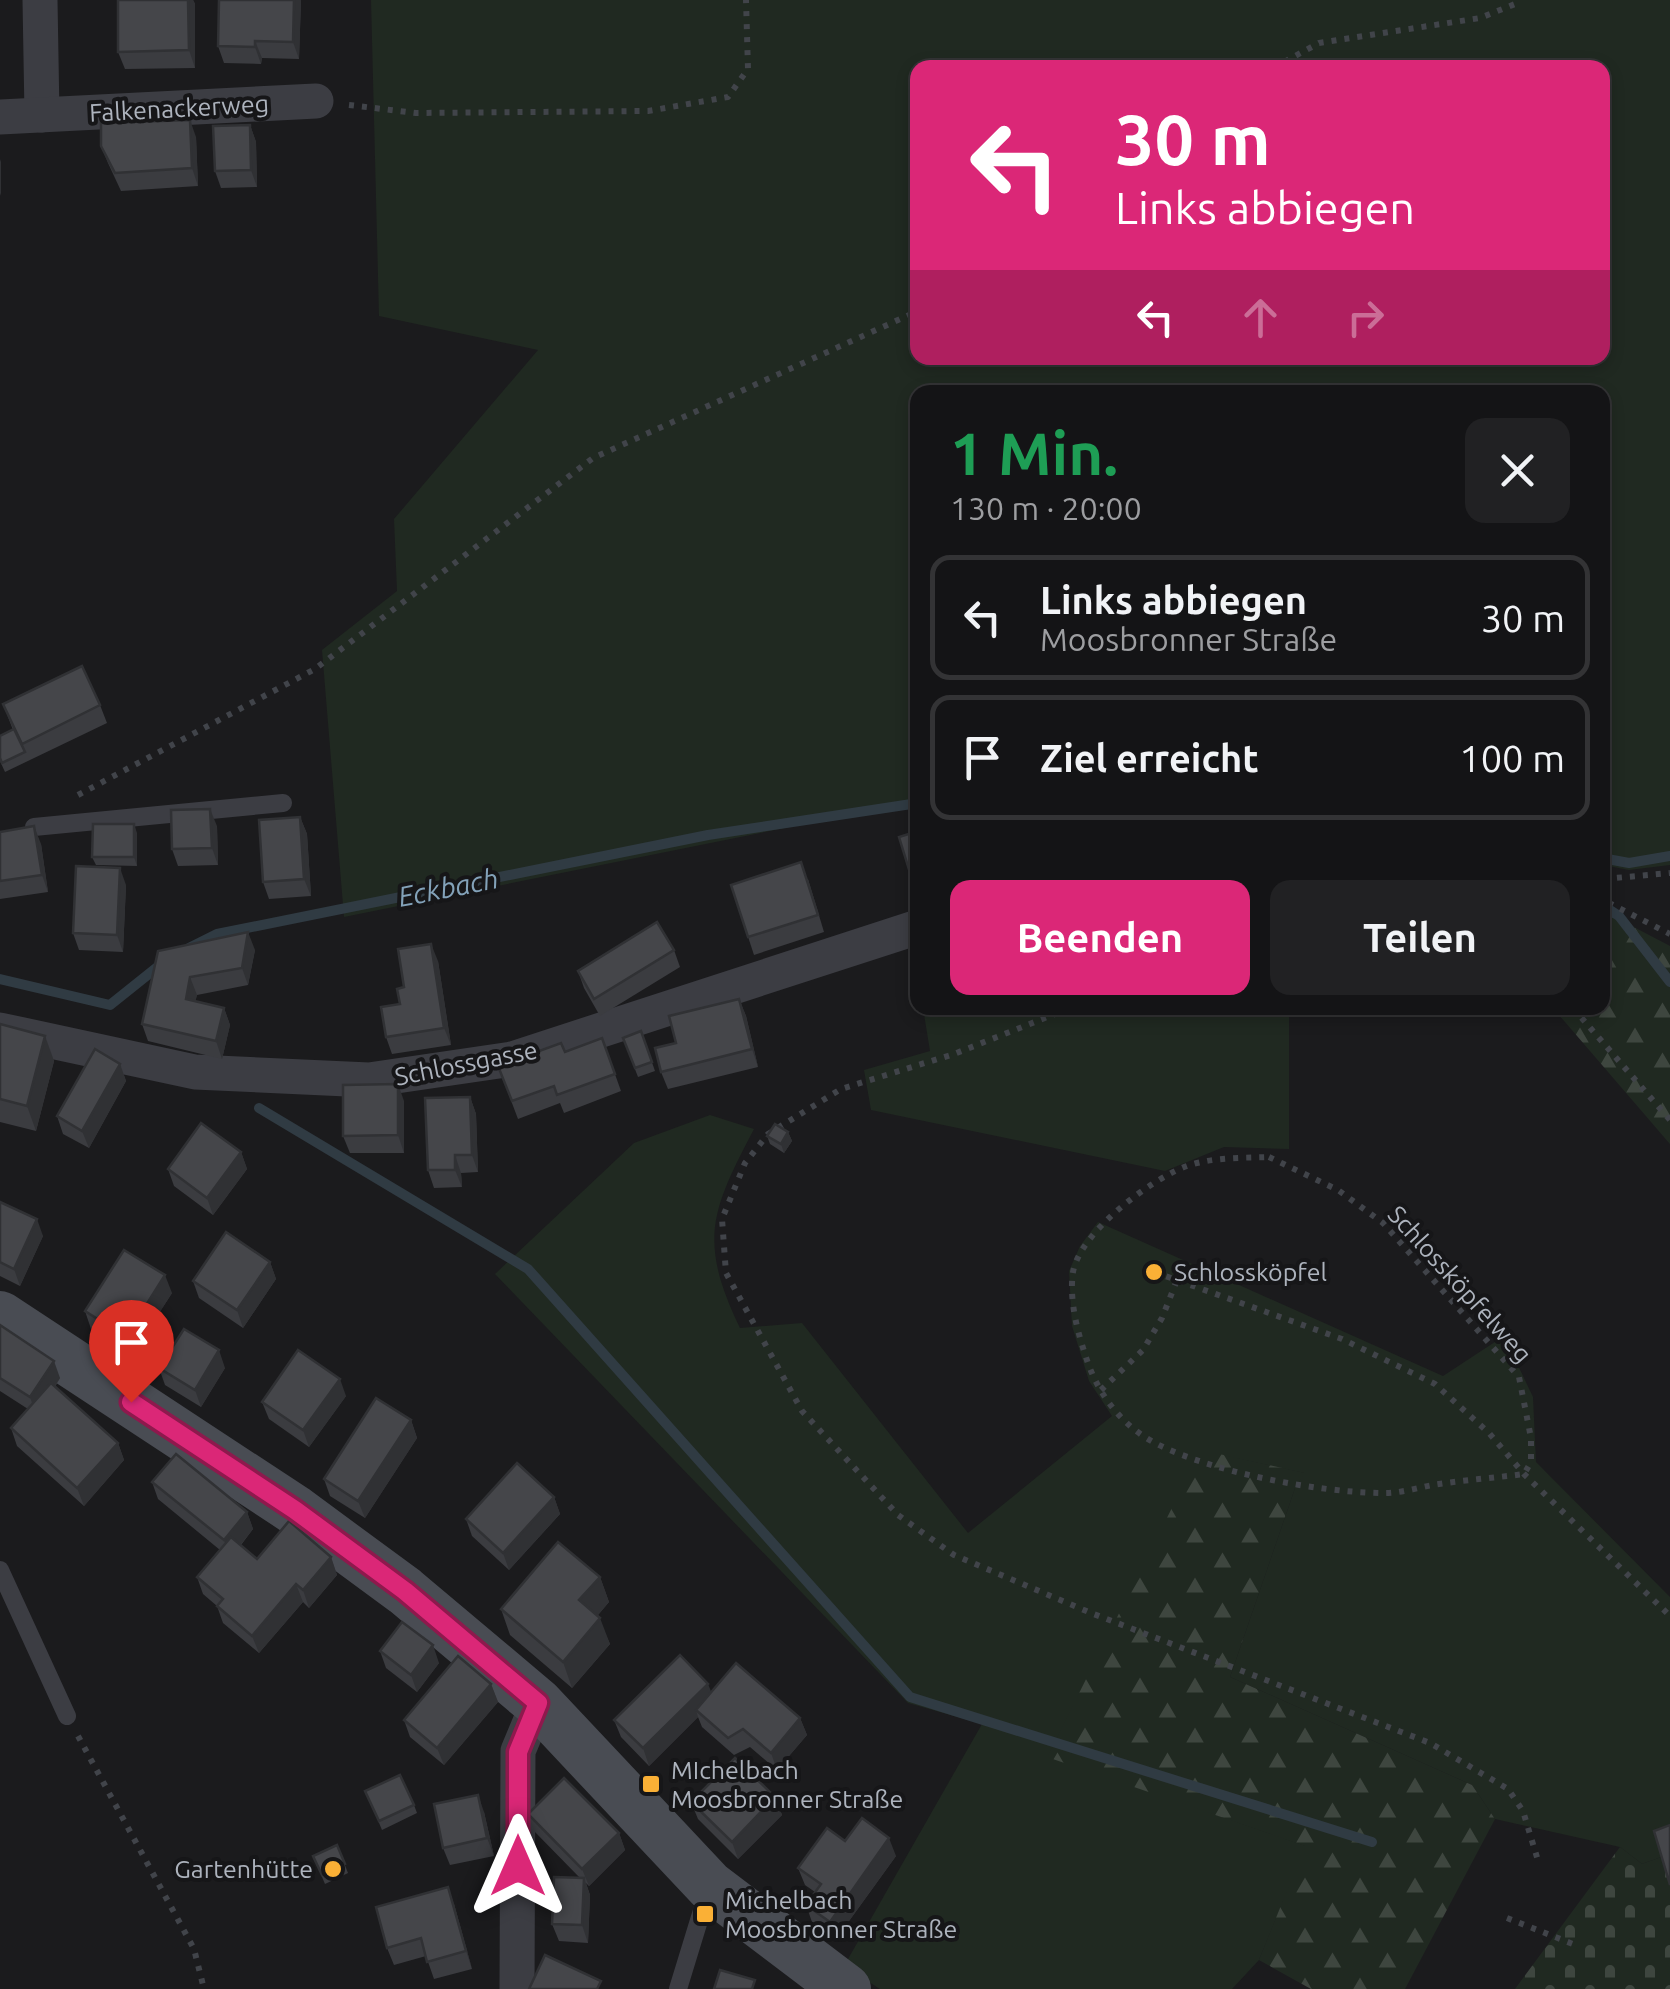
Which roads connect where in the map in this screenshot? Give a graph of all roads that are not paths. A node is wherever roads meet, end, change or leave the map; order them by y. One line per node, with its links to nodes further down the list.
1 (40, 0): 3 (street)
2 (316, 101): 3 (street, Falkenackerweg)
3 (42, 115): 4 (street, Falkenackerweg)
4 (0, 117)
5 (283, 802): 6 (lane)
6 (17, 830)
7 (910, 930): 8 (street, Schlossgasse)
8 (0, 1030)
9 (0, 1316): 11 (main road)
10 (0, 1570): 12 (lane)
11 (538, 1703): 13 (main road); 14 (street)
12 (67, 1716)
13 (710, 1886): 15 (lane); 16 (main road)
14 (517, 1989)
15 (678, 1989)
16 (846, 1989)

